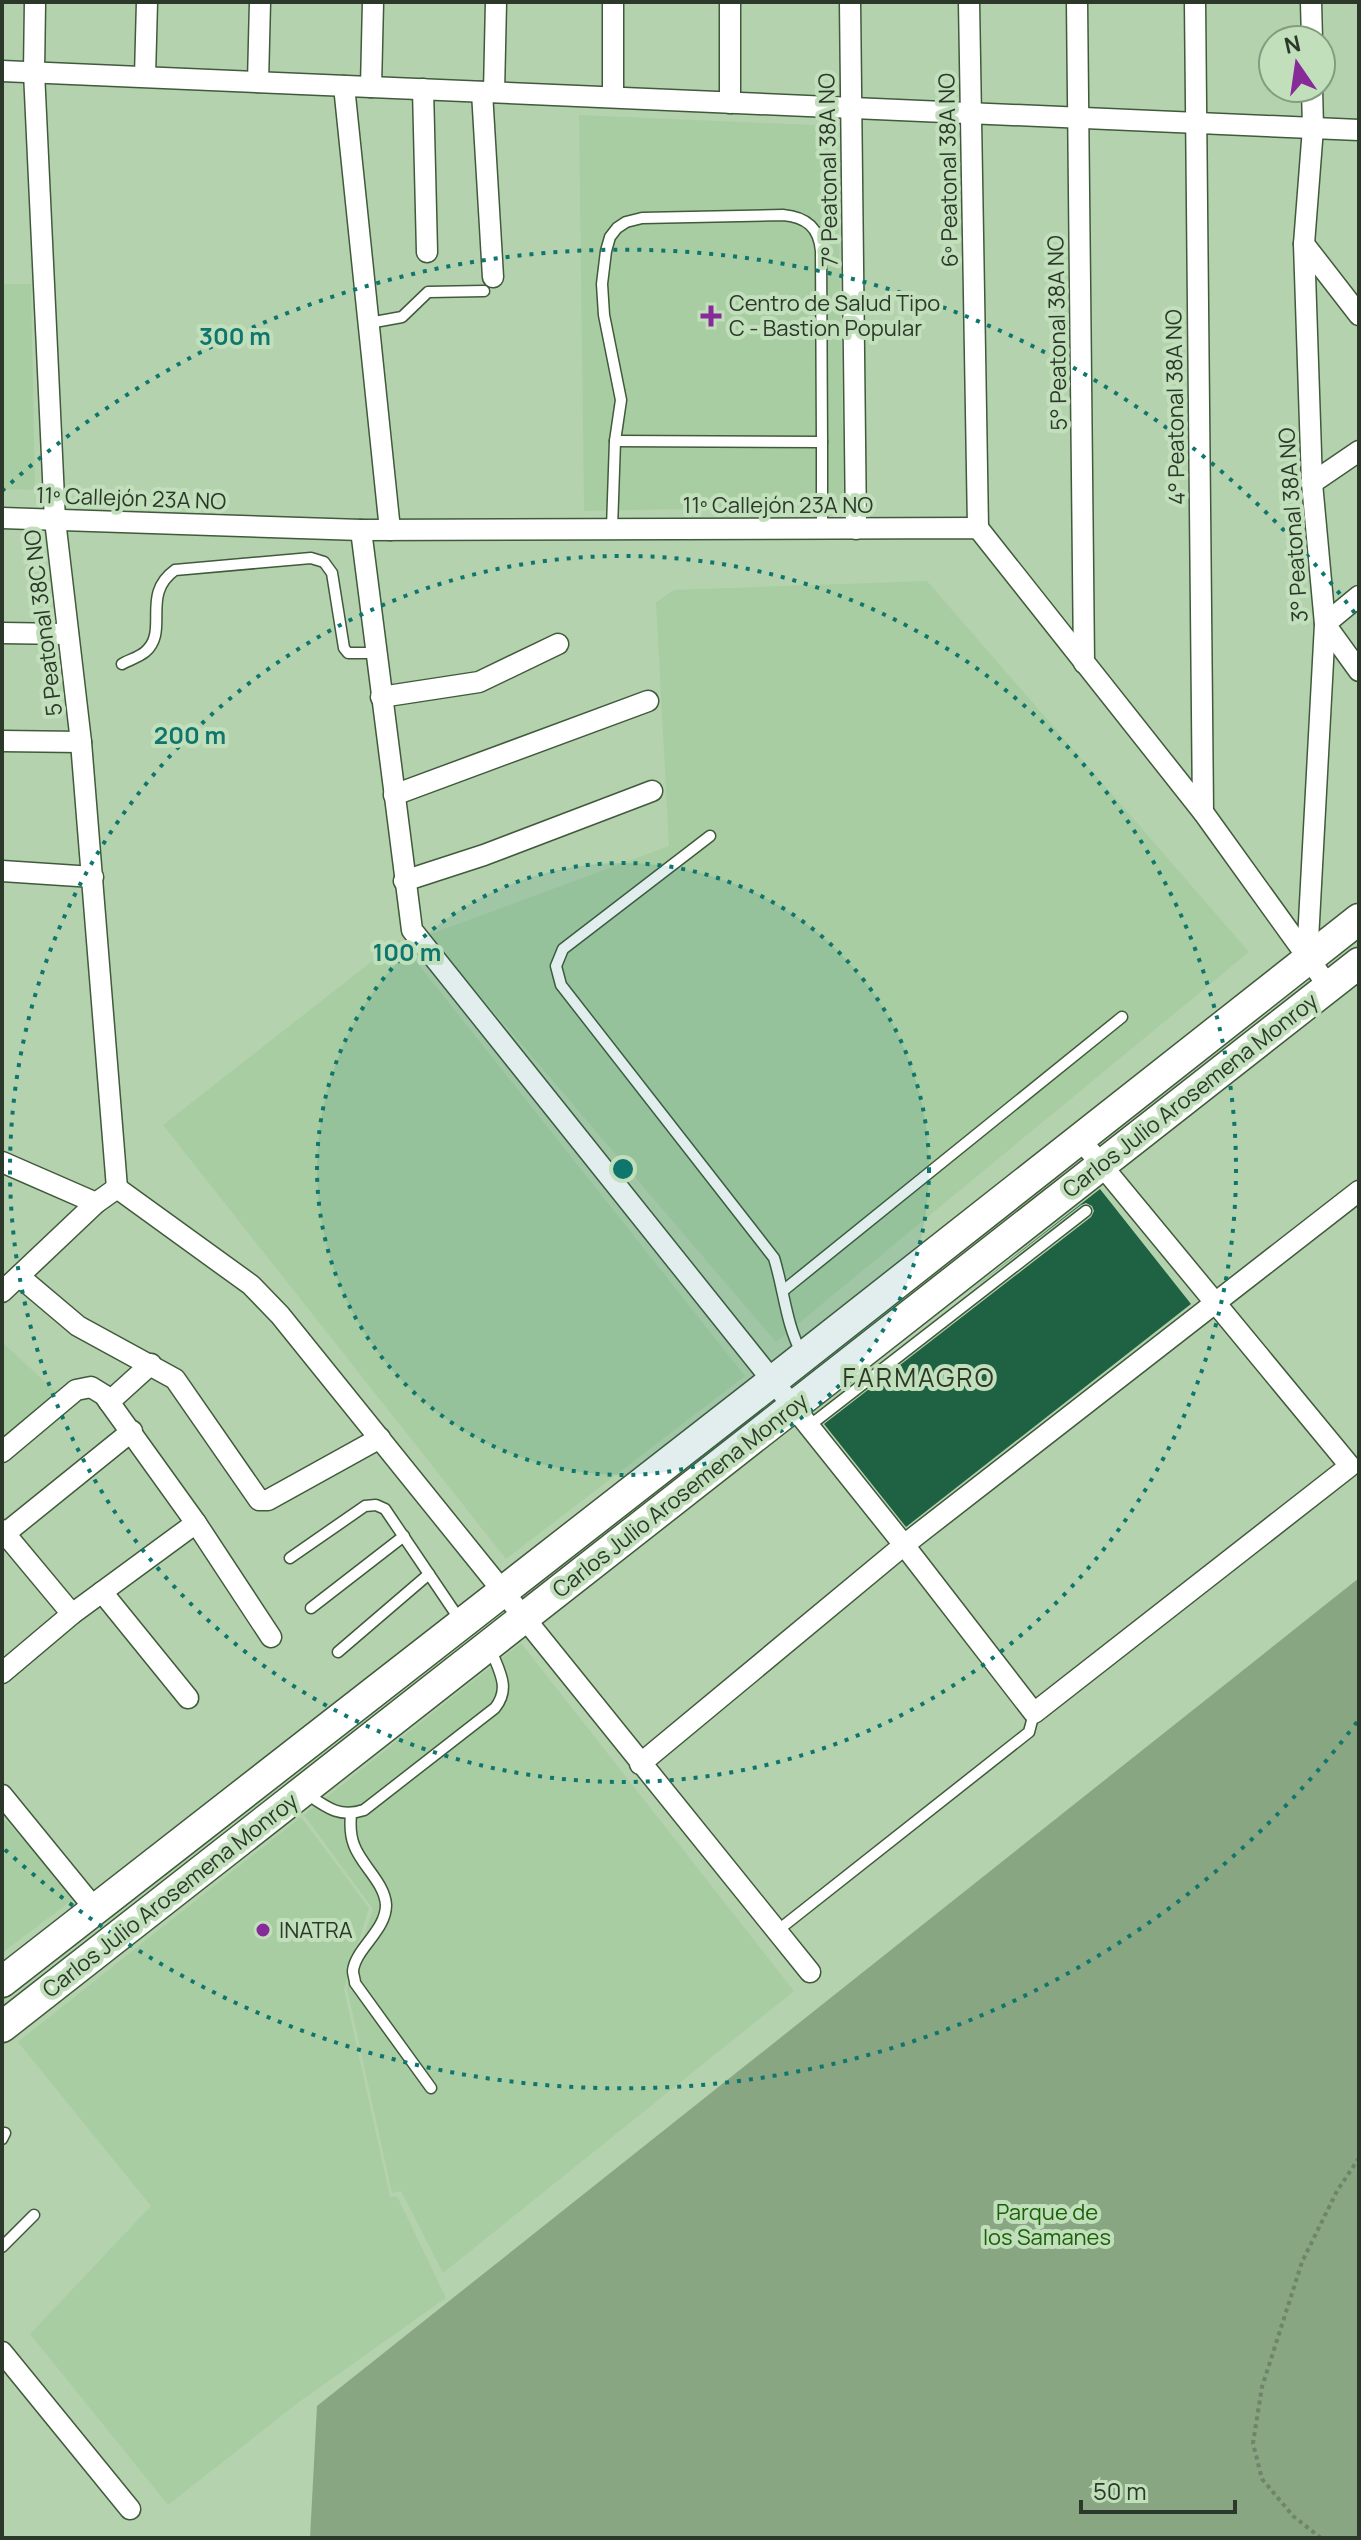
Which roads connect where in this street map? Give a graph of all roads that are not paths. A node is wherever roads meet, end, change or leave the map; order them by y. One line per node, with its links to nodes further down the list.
1 (35, 2): 15 (street, 5 Peatonal 38C NO)
2 (147, 2): 16 (street)
3 (260, 2): 17 (street)
4 (373, 2): 19 (street)
5 (496, 2): 21 (street)
6 (613, 2): 22 (street)
7 (730, 2): 23 (street)
8 (850, 2): 25 (street, 7° Peatonal 38A NO)
9 (969, 2): 26 (street, 6º Peatonal 38A NO)
10 (1077, 2): 27 (street, 5° Peatonal 38A NO)
11 (1195, 2): 28 (street, 4° Peatonal 38A NO)
12 (1311, 2): 13 (street)
13 (1312, 24)
14 (2, 71): 15 (street)
15 (34, 72): 16 (street); 41 (street, 5 Peatonal 38C NO)
16 (145, 76): 17 (street)
17 (258, 82): 18 (street)
18 (344, 86): 19 (street); 35 (street)
19 (371, 87): 20 (street)
20 (423, 89): 21 (street); 32 (street)
21 (488, 92): 22 (street); 33 (street)
22 (613, 97): 23 (street)
23 (730, 103): 25 (street)
24 (1312, 104): 29 (street, 3° Peatonal 38A NO)
25 (852, 108): 26 (street); 45 (street, 7° Peatonal 38A NO)
26 (971, 113): 27 (street); 43 (street, 6º Peatonal 38A NO)
27 (1078, 118): 28 (street); 54 (street, 5° Peatonal 38A NO)
28 (1196, 123): 29 (street); 63 (street, 4° Peatonal 38A NO)
29 (1313, 128): 30 (street); 31 (street, 3° Peatonal 38A NO)
30 (1359, 130)
31 (1304, 244): 34 (street); 39 (street, 3° Peatonal 38A NO)
32 (427, 252)
33 (489, 284): 35 (lane)
34 (1357, 309)
35 (369, 323): 47 (street)
36 (615, 441): 37 (lane); 37 (lane); 42 (lane)
37 (822, 442): 44 (lane)
38 (1359, 451): 39 (street)
39 (1312, 483): 49 (street, 3° Peatonal 38A NO)
40 (2, 518): 41 (street, 11º Callejón 23A NO)
41 (55, 520): 46 (street, 11º Callejón 23A NO); 51 (street, 5 Peatonal 38C NO)
42 (612, 528): 44 (street, 11º Callejón 23A NO); 47 (street, 11º Callejón 23A NO)
43 (978, 528): 45 (street, 11º Callejón 23A NO); 54 (street)
44 (822, 529): 45 (street, 11º Callejón 23A NO)
45 (856, 529)
46 (361, 530): 47 (street, 11º Callejón 23A NO); 53 (street)
47 (390, 530)
48 (1359, 596): 49 (street)
49 (1325, 624): 56 (street); 69 (street, 3° Peatonal 38A NO)
50 (2, 633): 51 (street)
51 (68, 634): 60 (street, 5 Peatonal 38C NO)
52 (558, 644): 57 (street)
53 (376, 653): 55 (lane); 57 (street)
54 (1084, 663): 63 (street)
55 (122, 664)
56 (1359, 671)
57 (381, 697): 62 (street)
58 (648, 701): 62 (street)
59 (2, 741): 60 (street)
60 (81, 742): 66 (street, 5 Peatonal 38C NO)
61 (652, 791): 67 (street)
62 (394, 795): 67 (street)
63 (1203, 812): 69 (street)
64 (710, 836): 81 (lane)
65 (2, 871): 66 (street)
66 (93, 877): 76 (street, 5 Peatonal 38C NO)
67 (404, 881): 86 (street)
68 (1359, 919): 69 (main road, Carlos Julio Arosemena Monroy)
69 (1307, 959): 71 (street); 73 (main road, Carlos Julio Arosemena Monroy)
70 (1359, 963): 71 (main road, Carlos Julio Arosemena Monroy)
71 (1329, 987): 75 (main road, Carlos Julio Arosemena Monroy)
72 (1122, 1017): 81 (lane)
73 (1080, 1139): 75 (street); 84 (main road, Carlos Julio Arosemena Monroy)
74 (2, 1162): 78 (street)
75 (1101, 1165): 83 (street); 88 (main road, Carlos Julio Arosemena Monroy)
76 (117, 1188): 78 (street); 90 (street)
77 (1359, 1191): 83 (street)
78 (96, 1203): 80 (street)
79 (1086, 1211): 88 (lane)
80 (20, 1277): 82 (street); 85 (street)
81 (784, 1290): 84 (lane)
82 (2, 1292)
83 (1214, 1304): 92 (street); 96 (street)
84 (803, 1356): 86 (main road, Carlos Julio Arosemena Monroy)
85 (151, 1364): 87 (street); 90 (street)
86 (772, 1380): 88 (street); 99 (main road, Carlos Julio Arosemena Monroy)
87 (109, 1402): 89 (street); 91 (street)
88 (801, 1416): 96 (street); 103 (main road, Carlos Julio Arosemena Monroy)
89 (132, 1431): 93 (street); 94 (street)
90 (380, 1438): 99 (street)
91 (2, 1452)
92 (1355, 1463): 110 (street)
93 (196, 1523): 100 (street); 105 (street)
94 (3, 1533): 102 (street)
95 (404, 1536): 97 (lane); 98 (lane); 101 (lane)
96 (904, 1545): 110 (street); 111 (street)
97 (290, 1558)
98 (429, 1574): 104 (lane); 107 (lane)
99 (503, 1590): 103 (street); 104 (main road, Carlos Julio Arosemena Monroy)
100 (102, 1592): 102 (street); 109 (street)
101 (311, 1608)
102 (72, 1614): 108 (street)
103 (524, 1617): 106 (main road, Carlos Julio Arosemena Monroy); 111 (street)
104 (461, 1623): 115 (main road, Carlos Julio Arosemena Monroy)
105 (271, 1637)
106 (489, 1645): 112 (main road, Carlos Julio Arosemena Monroy); 114 (lane)
107 (338, 1652)
108 (2, 1673)
109 (188, 1698)
110 (1034, 1713): 116 (lane)
111 (640, 1764): 116 (street)
112 (302, 1791): 114 (lane); 119 (main road, Carlos Julio Arosemena Monroy)
113 (2, 1795): 115 (street)
114 (351, 1814): 120 (lane)
115 (95, 1909): 118 (main road, Carlos Julio Arosemena Monroy)
116 (777, 1931): 117 (street)
117 (810, 1972)
118 (2, 1982)
119 (2, 2027)
120 (431, 2088)
121 (34, 2215): 122 (lane)
122 (2, 2247)
123 (2, 2352): 124 (street)
124 (130, 2509)

